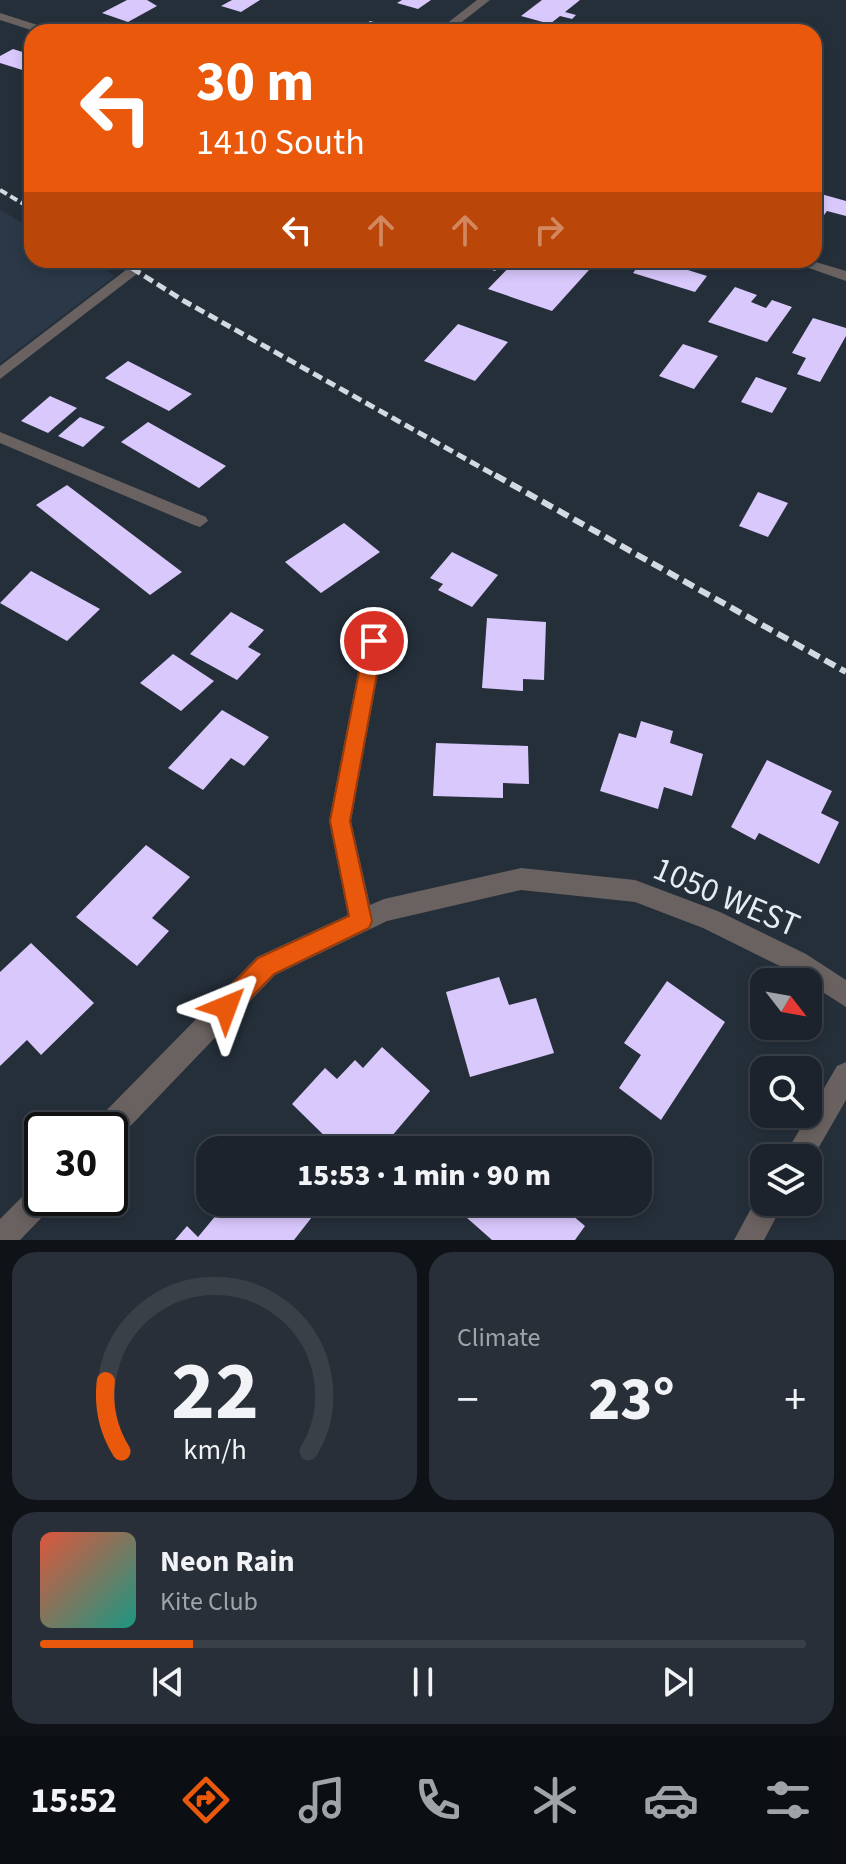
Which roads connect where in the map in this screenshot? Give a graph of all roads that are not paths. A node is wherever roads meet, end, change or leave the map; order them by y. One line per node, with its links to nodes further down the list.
1 (484, 0): 4 (street)
2 (0, 16): 3 (street)
3 (24, 24)
4 (452, 24)
5 (138, 268): 8 (street)
6 (820, 268): 7 (street)
7 (846, 276)
8 (0, 374)
9 (0, 437): 10 (lane)
10 (200, 521)
11 (374, 641): 12 (street)
12 (373, 916): 13 (street, 1050 WEST); 15 (street, 1050 WEST)
13 (846, 995)
14 (846, 1075): 16 (street)
15 (124, 1112)
16 (805, 1144)
17 (24, 1215): 19 (street)
18 (762, 1216): 20 (street)
19 (0, 1240)
20 (748, 1240)

